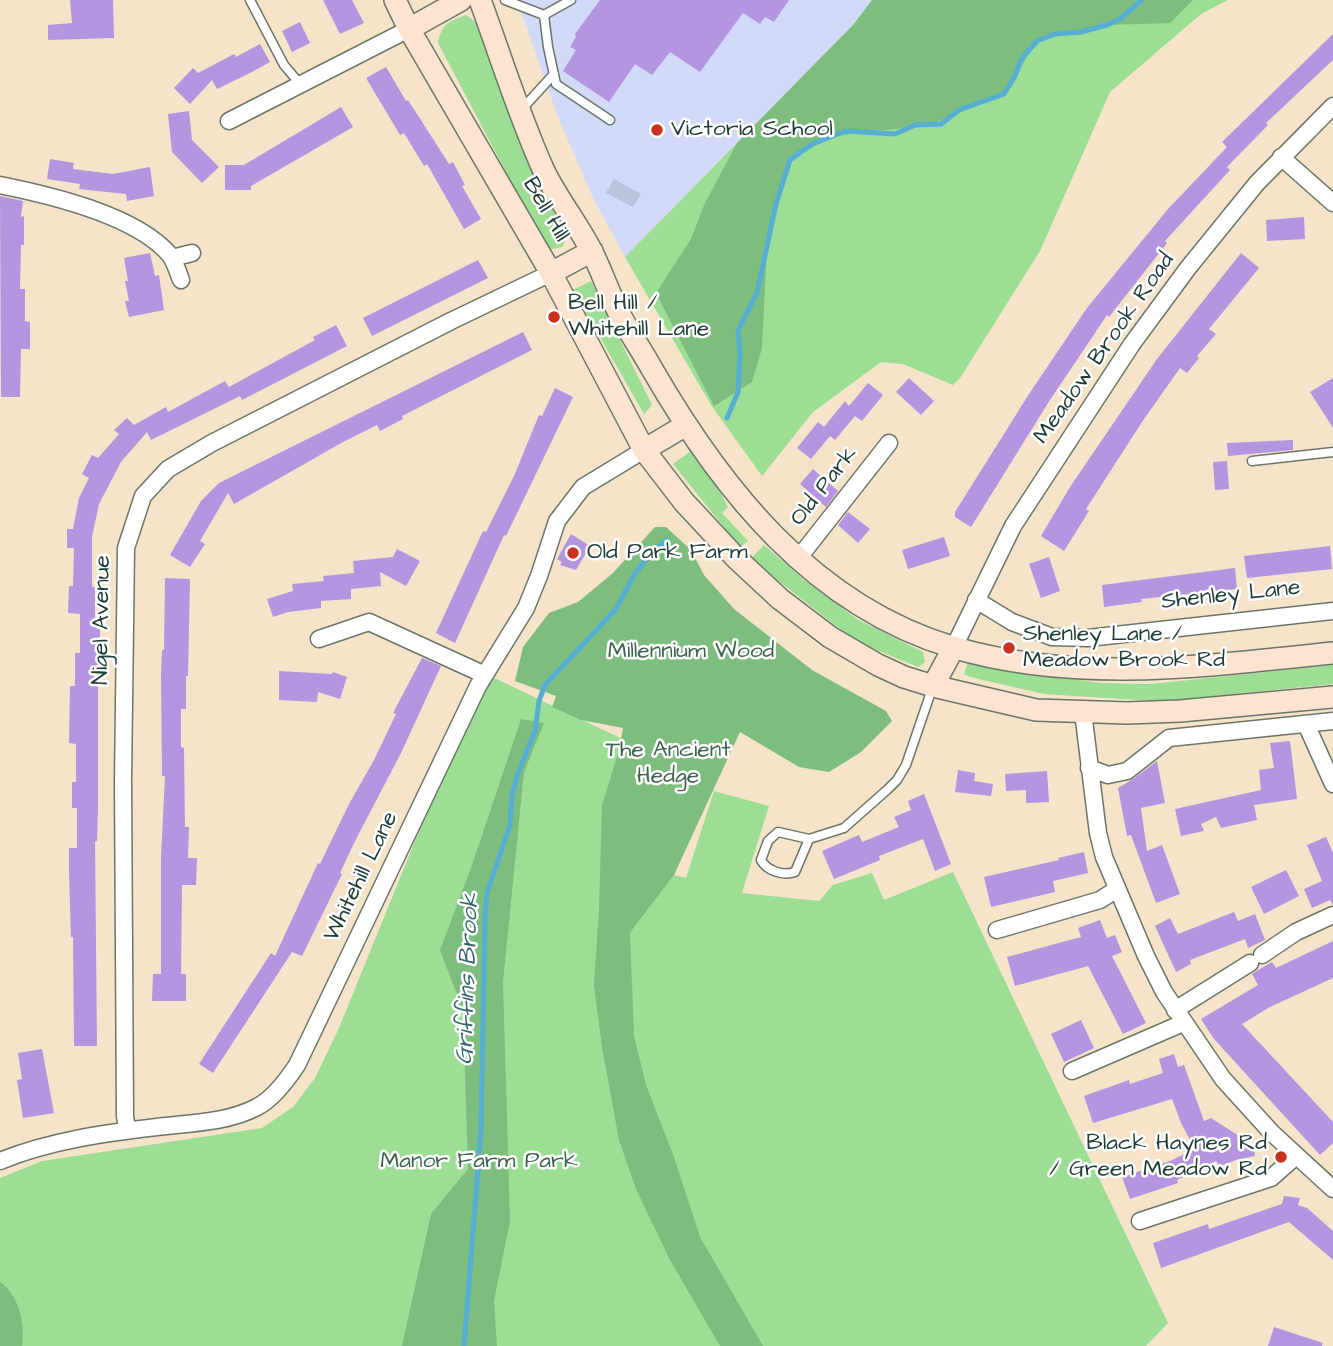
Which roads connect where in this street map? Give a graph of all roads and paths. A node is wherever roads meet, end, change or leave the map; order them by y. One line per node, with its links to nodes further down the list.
1 (250, 0): 10 (lane)
2 (395, 0): 8 (main road, Bell Hill)
3 (461, 0): 8 (main road)
4 (480, 0): 12 (main road, Bell Hill)
5 (505, 0): 7 (lane)
6 (571, 0): 7 (lane)
7 (544, 15): 9 (lane)
8 (409, 29): 10 (street); 21 (main road, Bell Hill)
9 (554, 74): 12 (lane); 13 (lane)
10 (301, 85): 14 (street)
11 (1333, 106): 15 (street, Meadow Brook Road)
12 (520, 111): 18 (main road, Bell Hill)
13 (610, 120)
14 (229, 121)
15 (1281, 157): 17 (street); 29 (street, Meadow Brook Road)
16 (0, 185): 20 (street)
17 (1333, 203)
18 (592, 251): 21 (main road); 23 (main road, Bell Hill)
19 (192, 253): 20 (street)
20 (172, 258): 22 (street)
21 (551, 273): 25 (main road, Bell Hill); 48 (street, Nigel Avenue)
22 (181, 280)
23 (686, 425): 25 (main road); 28 (main road)
24 (889, 443): 28 (street, Old Park)
25 (644, 450): 34 (street, Whitehill Lane); 35 (main road)
26 (1333, 452): 27 (lane)
27 (1252, 461)
28 (797, 559): 32 (main road)
29 (976, 600): 30 (street, Shenley Lane); 32 (street, Meadow Brook Road)
30 (1333, 611)
31 (319, 639): 34 (street)
32 (954, 647): 33 (main road); 35 (main road)
33 (1333, 653)
34 (485, 675): 48 (street, Whitehill Lane)
35 (933, 687): 37 (main road); 42 (lane)
36 (1333, 697): 37 (main road)
37 (1083, 712): 40 (street)
38 (1333, 721): 39 (street)
39 (1306, 724): 40 (street); 41 (street)
40 (1089, 768): 43 (street)
41 (1333, 784)
42 (809, 839): 42 (lane)
43 (1117, 889): 45 (street); 46 (street)
44 (1333, 915): 46 (street)
45 (997, 930)
46 (1179, 1017): 47 (street); 49 (street)
47 (1072, 1071)
48 (127, 1130): 50 (street, Whitehill Lane)
49 (1296, 1156): 51 (street); 52 (street)
50 (0, 1161)
51 (1333, 1189)
52 (1140, 1221)

